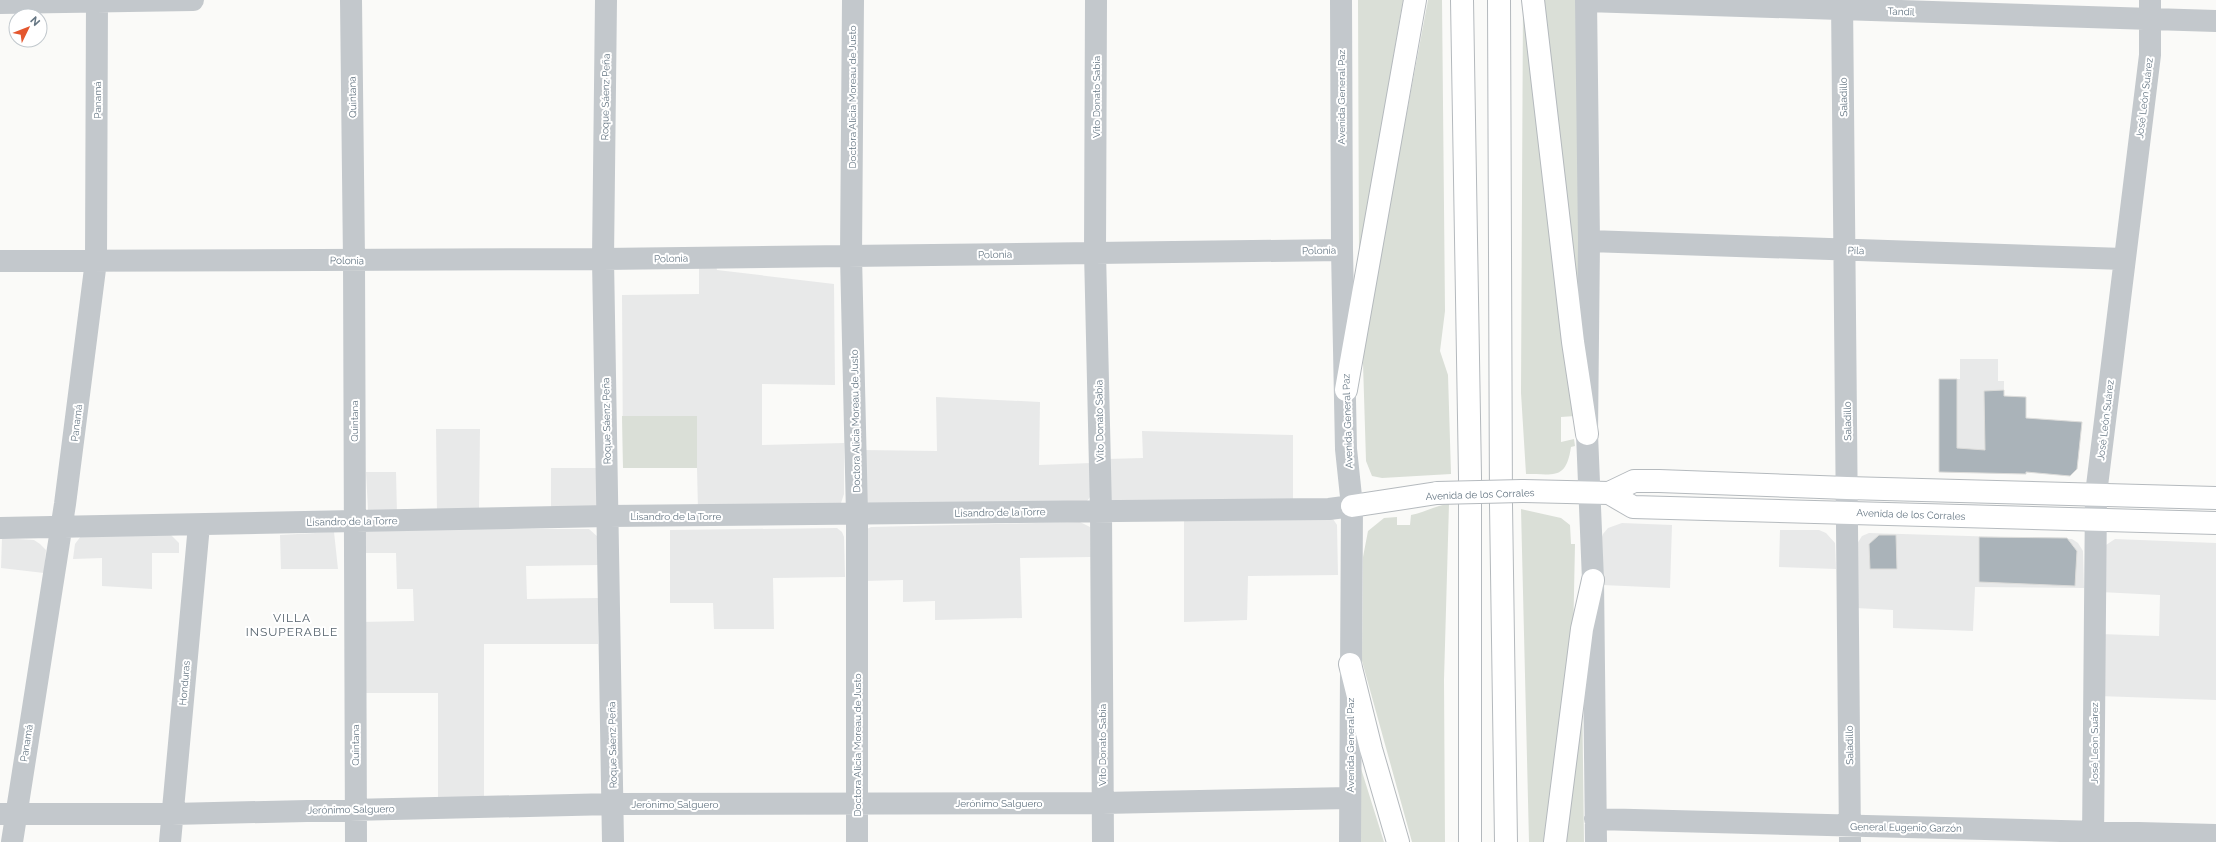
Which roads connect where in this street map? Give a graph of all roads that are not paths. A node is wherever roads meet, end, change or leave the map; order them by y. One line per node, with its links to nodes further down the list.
1 (97, 0): 2 (street); 13 (street); 26 (street, Panamá)
2 (193, 0)
3 (351, 0): 24 (street, Quintana)
4 (606, 0): 22 (street, Roque Sáenz Peña)
5 (853, 0): 21 (street, Doctora Alicia Moreau de Justo)
6 (1096, 0): 20 (street, Vito Donato Sabia)
7 (1341, 0): 19 (street, Avenida General Paz)
8 (1415, 0): 27 (main road)
9 (1462, 0): 65 (main road)
10 (1499, 0): 66 (main road)
11 (1533, 0): 28 (main road)
12 (1586, 1): 14 (street, Tandil); 17 (street)
13 (0, 3)
14 (1842, 4): 15 (street, Tandil); 18 (street, Saladillo)
15 (2150, 10): 16 (street, Tandil); 23 (street, José León Suárez)
16 (2216, 21)
17 (1589, 241): 18 (street, Pila); 28 (street)
18 (1845, 249): 23 (street, Pila); 29 (street, Saladillo)
19 (1342, 250): 20 (street, Polonia); 27 (street, Avenida General Paz)
20 (1095, 252): 21 (street, Polonia); 34 (street, Vito Donato Sabia)
21 (851, 256): 22 (street, Polonia); 36 (street, Doctora Alicia Moreau de Justo)
22 (603, 259): 24 (street, Polonia); 37 (street, Roque Sáenz Peña)
23 (2124, 259): 31 (street, José León Suárez)
24 (354, 260): 26 (street, Polonia); 39 (street, Quintana)
25 (0, 261): 26 (street, Polonia)
26 (96, 261): 42 (street, Panamá)
27 (1346, 390): 33 (street, Avenida General Paz)
28 (1588, 434): 30 (street)
29 (1847, 488): 30 (main road, Avenida de los Corrales); 31 (main road, Avenida de los Corrales); 35 (street, Saladillo)
30 (1599, 493): 33 (main road, Avenida de los Corrales, bridge); 35 (main road, Avenida de los Corrales); 44 (street)
31 (2096, 494): 32 (main road, Avenida de los Corrales); 38 (street, José León Suárez)
32 (2216, 498)
33 (1352, 506): 34 (street, Lisandro de la Torre); 45 (street, Avenida General Paz)
34 (1101, 511): 36 (street, Lisandro de la Torre); 48 (street, Vito Donato Sabia)
35 (1846, 513): 38 (main road, Avenida de los Corrales); 54 (street, Saladillo)
36 (857, 514): 37 (street, Lisandro de la Torre); 47 (street, Doctora Alicia Moreau de Justo)
37 (608, 516): 39 (street, Lisandro de la Torre); 49 (street, Roque Sáenz Peña)
38 (2095, 519): 40 (main road, Avenida de los Corrales); 56 (street, José León Suárez)
39 (354, 521): 41 (street, Lisandro de la Torre); 50 (street, Quintana)
40 (2216, 523)
41 (199, 524): 42 (street, Lisandro de la Torre); 52 (street, Honduras)
42 (61, 526): 43 (street, Lisandro de la Torre); 51 (street, Panamá)
43 (0, 528)
44 (1592, 580): 53 (street); 67 (main road)
45 (1350, 664): 46 (street, Avenida General Paz); 64 (main road)
46 (1350, 798): 48 (street, Jerónimo Salguero); 63 (street, Avenida General Paz)
47 (858, 803): 48 (street, Jerónimo Salguero); 49 (street, Jerónimo Salguero); 61 (street, Doctora Alicia Moreau de Justo)
48 (1103, 803): 62 (street, Vito Donato Sabia)
49 (613, 804): 50 (street, Jerónimo Salguero); 60 (street, Roque Sáenz Peña)
50 (355, 808): 52 (street, Jerónimo Salguero); 59 (street, Quintana)
51 (8, 814): 52 (street, Jerónimo Salguero); 57 (street, Panamá)
52 (172, 814): 58 (street, Honduras)
53 (1595, 819): 54 (street, General Eugenio Garzón); 68 (street)
54 (1850, 834): 56 (street, General Eugenio Garzón)
55 (2216, 835): 56 (street, General Eugenio Garzón)
56 (2093, 837)
57 (12, 842)
58 (170, 842)
59 (356, 842)
60 (612, 842)
61 (857, 842)
62 (1103, 842)
63 (1350, 842)
64 (1398, 842)
65 (1470, 842)
66 (1506, 842)
67 (1555, 842)
68 (1596, 842)

